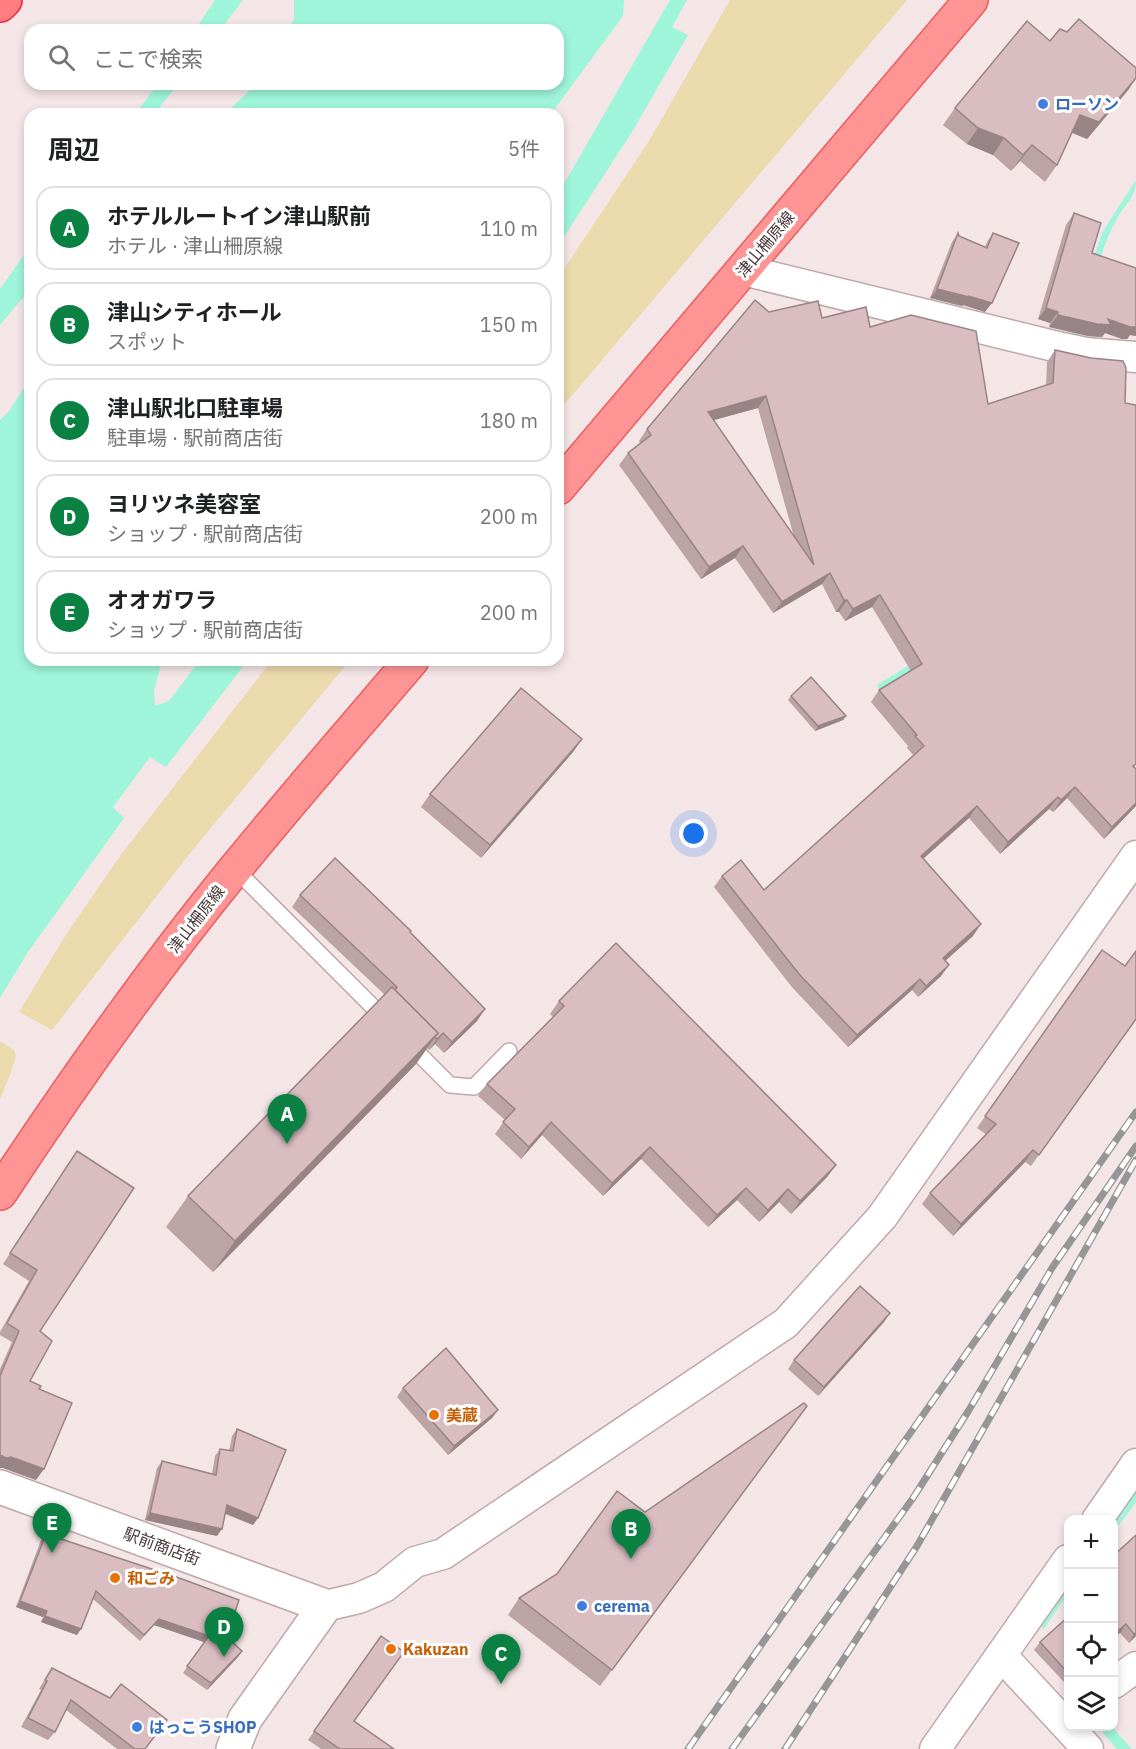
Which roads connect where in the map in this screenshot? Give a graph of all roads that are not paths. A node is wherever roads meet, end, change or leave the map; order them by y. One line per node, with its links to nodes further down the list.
1 (5, 0): 3 (highway)
2 (970, 0): 4 (main road, 津山柵原線)
3 (0, 5)
4 (743, 270): 5 (street); 6 (main road, 津山柵原線)
5 (1136, 357)
6 (564, 481)
7 (407, 666): 9 (main road, 津山柵原線)
8 (1136, 856): 16 (street)
9 (235, 869): 10 (lane); 11 (main road, 津山柵原線)
10 (509, 1051)
11 (0, 1193)
12 (1136, 1464): 14 (street)
13 (0, 1486): 16 (street, 駅前商店街)
14 (1100, 1515)
15 (1064, 1566): 17 (street)
16 (325, 1606): 22 (street)
17 (1001, 1655): 20 (street); 23 (street)
18 (1136, 1667): 19 (street)
19 (1118, 1680)
20 (1064, 1717)
21 (1075, 1731): 24 (street)
22 (233, 1749)
23 (935, 1749)
24 (1088, 1749)

